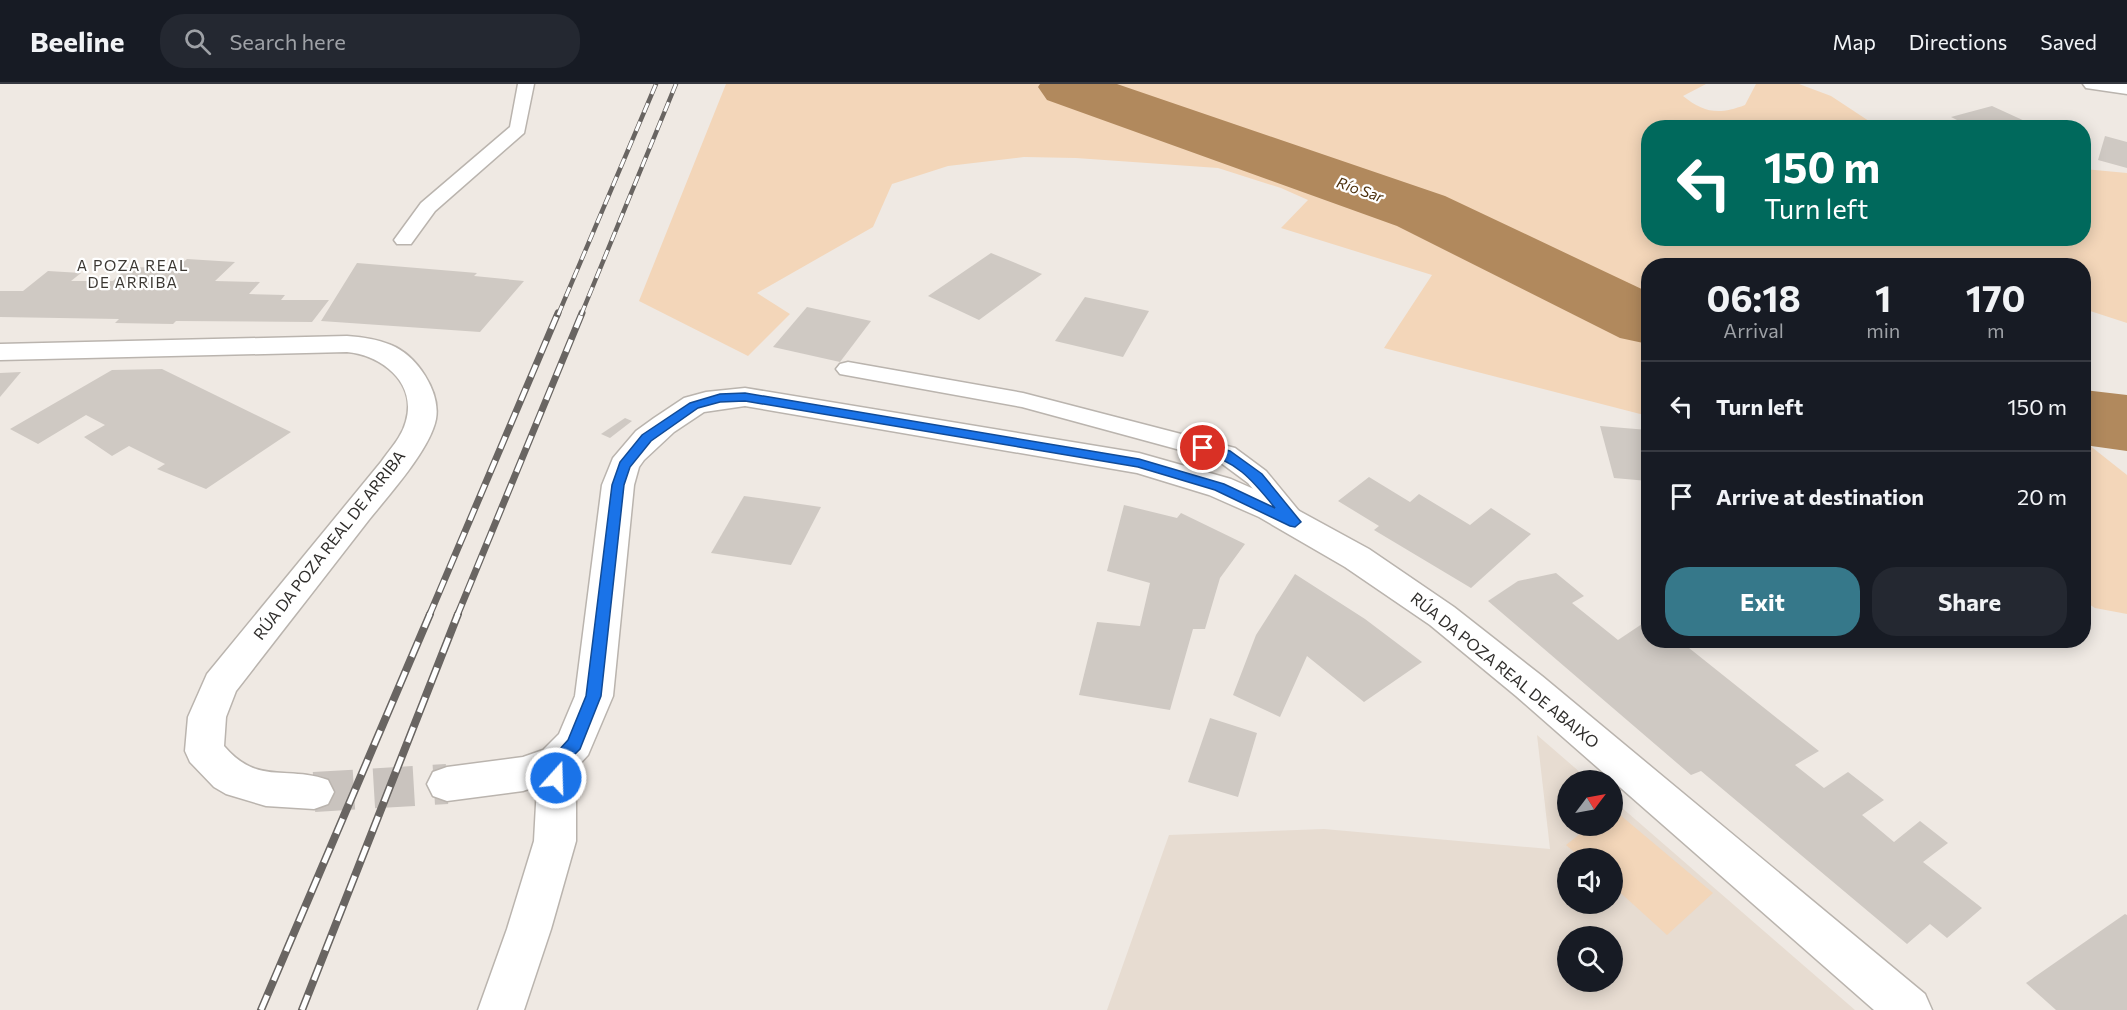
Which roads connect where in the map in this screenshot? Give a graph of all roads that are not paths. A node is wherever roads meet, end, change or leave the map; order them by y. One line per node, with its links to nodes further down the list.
1 (526, 84): 4 (lane)
2 (2093, 84): 3 (street)
3 (2127, 88)
4 (404, 240)
5 (0, 352): 10 (street, RÚA DA POZA REAL DE ARRIBA)
6 (848, 369): 7 (lane)
7 (1295, 522): 8 (street, RÚA DA POZA REAL DE ABAIXO); 12 (street, RÚA DA POZA REAL DE ABAIXO)
8 (556, 762): 9 (street, RÚA DA POZA REAL DE ABAIXO); 11 (street)
9 (447, 784)
10 (314, 792)
11 (501, 1010)
12 (1908, 1010)

